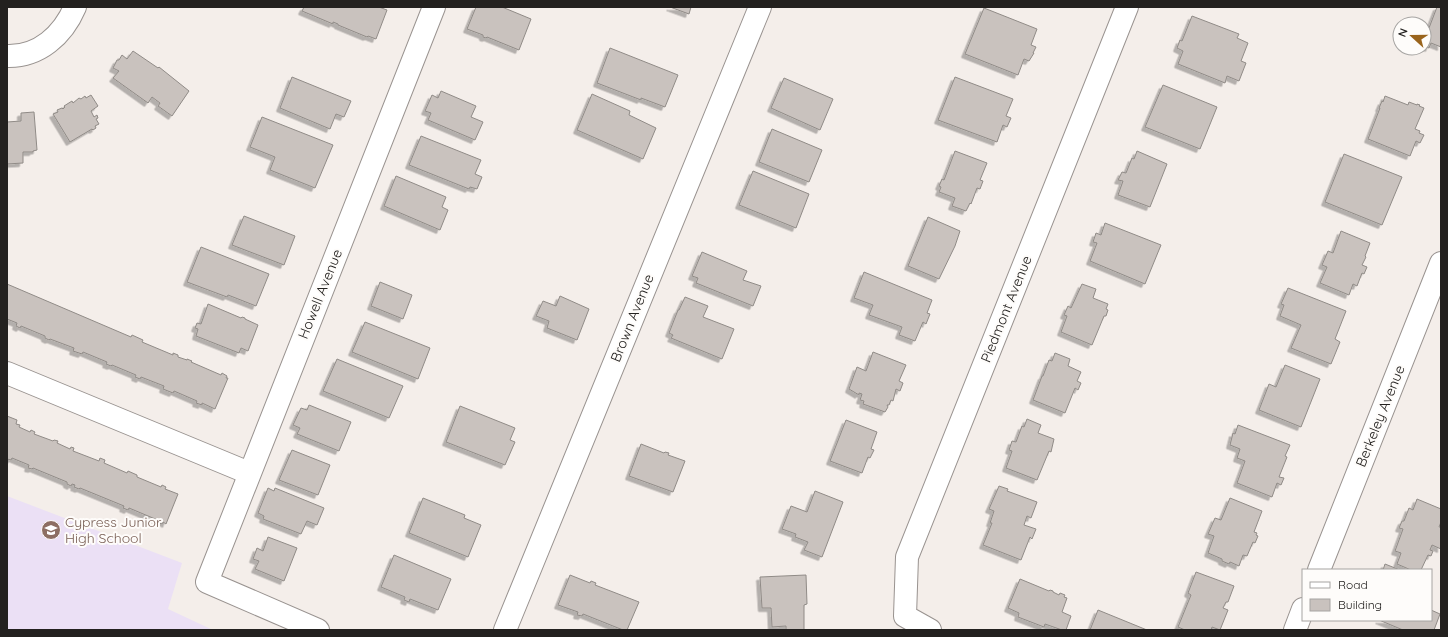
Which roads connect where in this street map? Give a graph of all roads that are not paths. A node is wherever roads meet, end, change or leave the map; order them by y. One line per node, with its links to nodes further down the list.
1 (75, 7): 5 (street)
2 (434, 7): 8 (street, Howell Avenue)
3 (760, 7): 12 (street, Brown Avenue)
4 (1127, 7): 13 (street, Piedmont Avenue)
5 (7, 56)
6 (1441, 263): 9 (street, Berkeley Avenue)
7 (7, 373): 8 (street)
8 (249, 473): 11 (street, Howell Avenue)
9 (1319, 569)
10 (1302, 612): 14 (street)
11 (318, 630)
12 (505, 630)
13 (930, 630)
14 (1295, 630)

